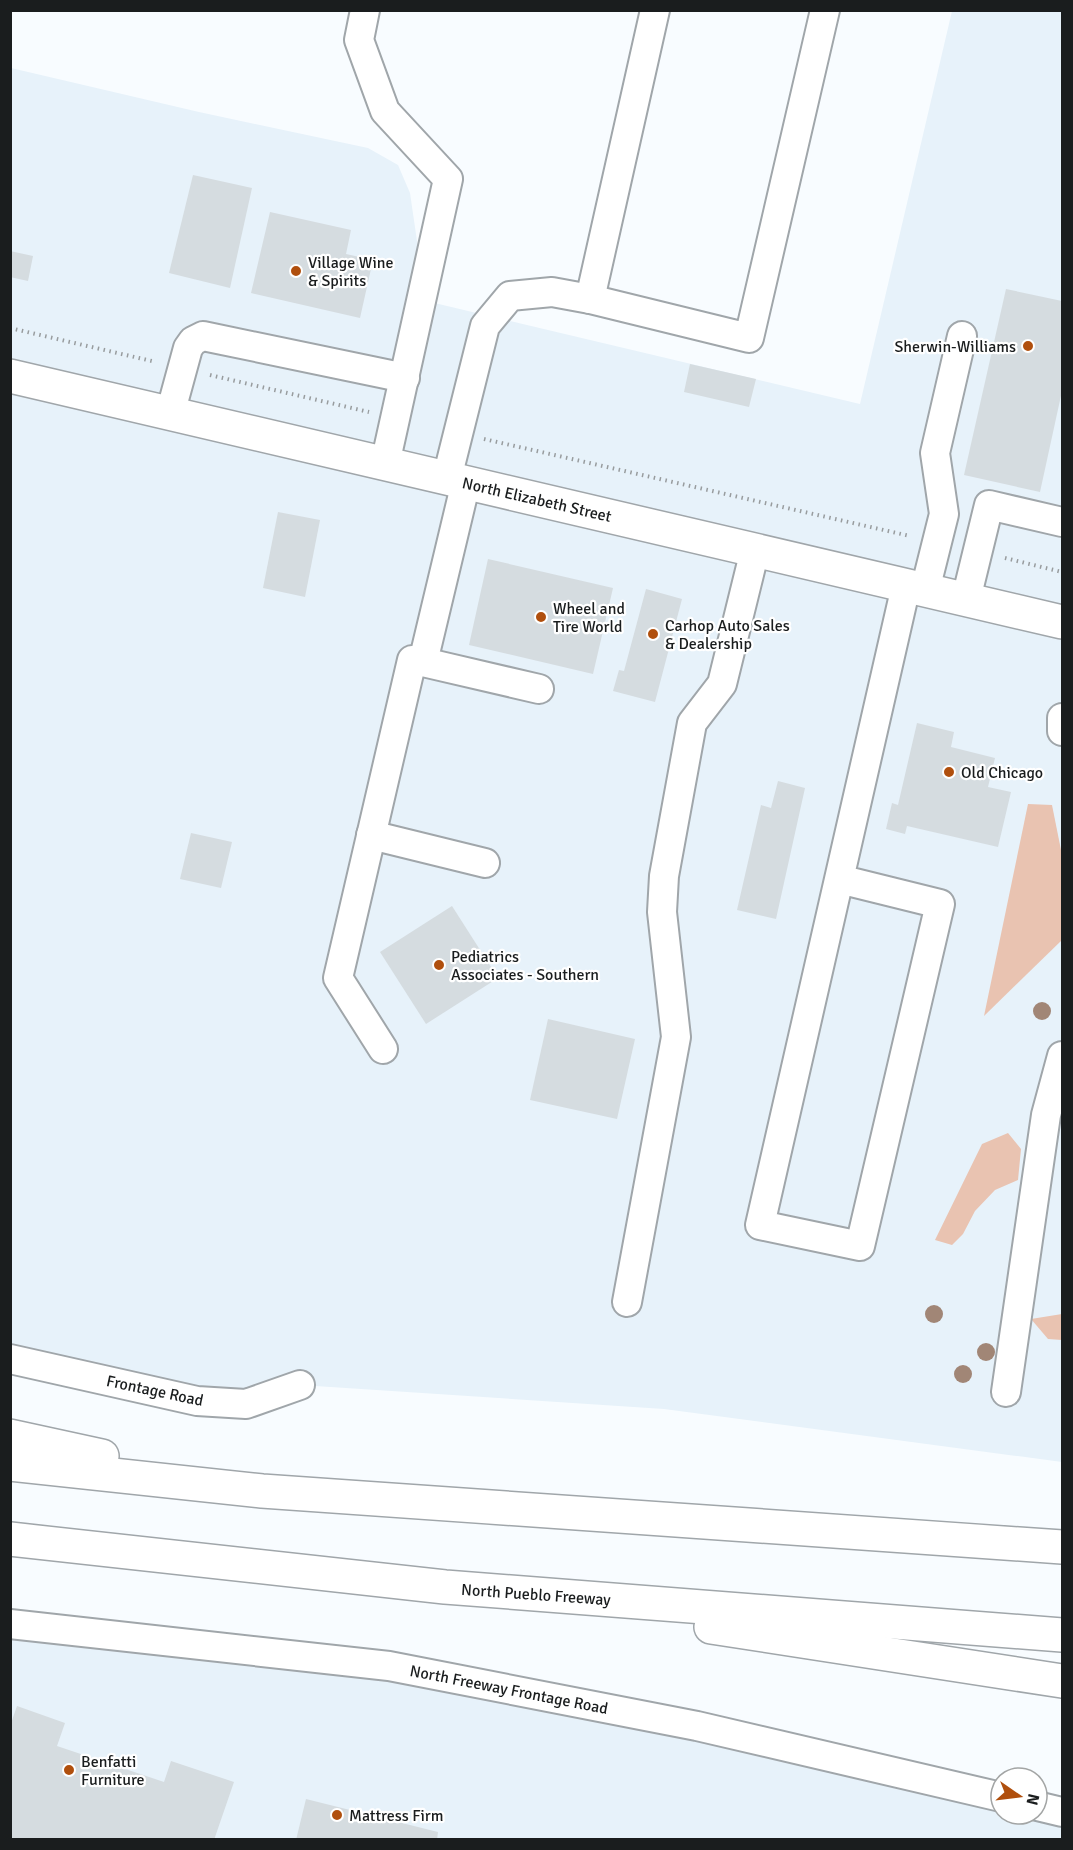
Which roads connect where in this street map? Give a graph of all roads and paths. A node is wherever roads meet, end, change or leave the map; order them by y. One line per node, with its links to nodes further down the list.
1 (366, 10): 9 (street)
2 (655, 10): 4 (street)
3 (825, 10): 4 (street)
4 (590, 299): 12 (street)
5 (10, 328): 7 (path)
6 (962, 336): 20 (street)
7 (182, 368): 9 (street); 10 (street); 11 (path)
8 (10, 376): 10 (main road, North Elizabeth Street)
9 (405, 378): 11 (street)
10 (170, 414): 13 (main road, North Elizabeth Street)
11 (395, 418): 13 (street)
12 (458, 433): 14 (street); 16 (path)
13 (385, 464): 14 (main road, North Elizabeth Street)
14 (456, 480): 17 (main road, North Elizabeth Street); 23 (street)
15 (1062, 522): 21 (street)
16 (918, 537)
17 (754, 550): 20 (main road, North Elizabeth Street); 32 (street)
18 (996, 556): 19 (path)
19 (1062, 572)
20 (916, 588): 21 (main road, North Elizabeth Street); 29 (street)
21 (966, 599): 22 (main road, North Elizabeth Street)
22 (1062, 622)
23 (423, 662): 24 (street); 27 (street)
24 (539, 689)
25 (1062, 718): 26 (street)
26 (1062, 731)
27 (371, 835): 28 (street); 30 (street)
28 (485, 863)
29 (839, 879): 29 (street)
30 (383, 1048)
31 (1062, 1056): 35 (street)
32 (627, 1302)
33 (10, 1359): 34 (street, Frontage Road)
34 (300, 1385)
35 (1006, 1392)
36 (10, 1436): 38 (main road)
37 (10, 1464): 38 (main road)
38 (262, 1491): 40 (main road)
39 (10, 1539): 41 (main road, North Pueblo Freeway)
40 (1062, 1547)
41 (445, 1587): 43 (main road, North Pueblo Freeway); 44 (main road)
42 (10, 1624): 45 (street, North Freeway Frontage Road)
43 (1062, 1635)
44 (1062, 1681)
45 (989, 1794)

